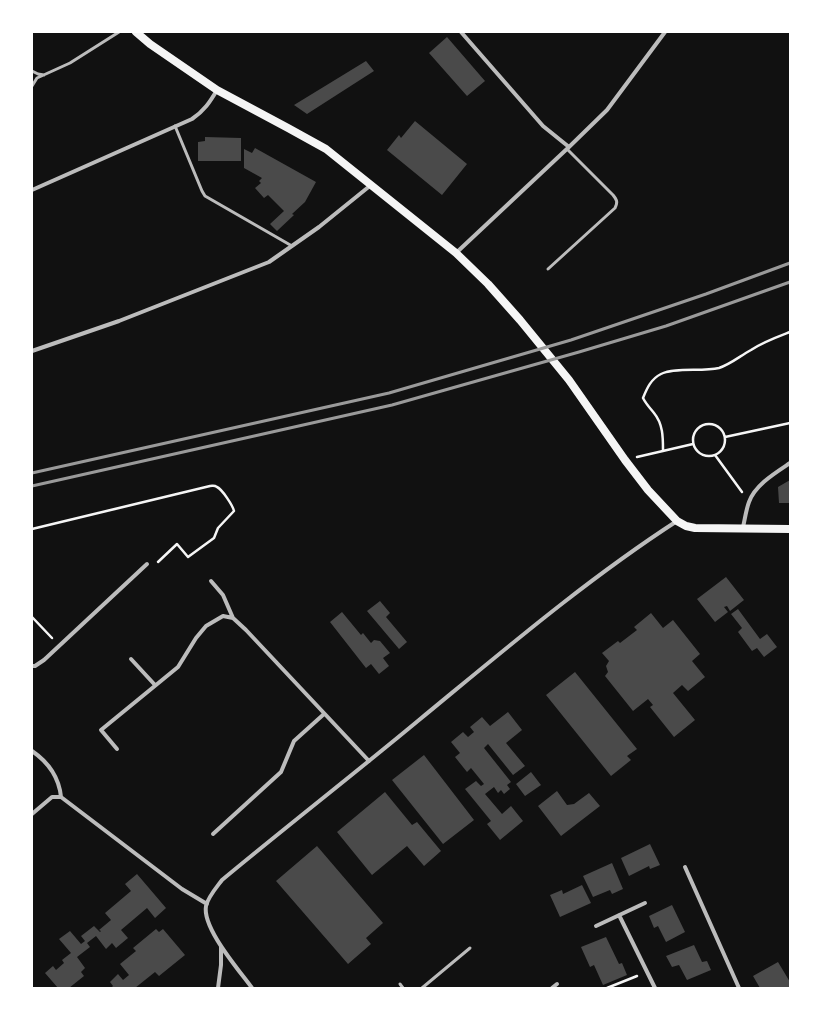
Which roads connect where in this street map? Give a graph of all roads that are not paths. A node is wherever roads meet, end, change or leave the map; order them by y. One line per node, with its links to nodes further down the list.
1 (119, 32): 6 (lane)
2 (136, 32): 8 (main road)
3 (461, 32): 10 (street)
4 (665, 32): 10 (street)
5 (32, 70): 6 (lane)
6 (44, 75): 7 (lane)
7 (32, 86)
8 (217, 90): 9 (street); 11 (main road)
9 (175, 126): 12 (street); 13 (lane)
10 (568, 148): 14 (street); 15 (lane)
11 (371, 184): 13 (street); 14 (main road)
12 (32, 190)
13 (292, 246): 16 (street)
14 (456, 253): 18 (main road)
15 (548, 269)
16 (32, 351)
17 (790, 463): 19 (street)
18 (677, 521): 19 (main road); 30 (street)
19 (743, 527): 20 (main road)
20 (790, 529)
21 (147, 564): 25 (street)
22 (211, 581): 23 (street)
23 (233, 618): 26 (street); 27 (street)
24 (130, 659): 26 (street)
25 (32, 666)
26 (155, 685): 28 (street)
27 (324, 714): 30 (street); 33 (street)
28 (117, 748)
29 (32, 751): 31 (street)
30 (369, 761): 36 (street)
31 (61, 796): 32 (street); 36 (street)
32 (32, 814)
33 (213, 834)
34 (685, 867): 49 (street)
35 (645, 903): 37 (street)
36 (206, 904): 39 (street)
37 (619, 915): 38 (street); 48 (street)
38 (596, 926)
39 (221, 946): 43 (street); 44 (street)
40 (470, 948): 46 (lane)
41 (400, 984): 45 (lane)
42 (557, 984): 47 (street)
43 (218, 988)
44 (252, 988)
45 (403, 988)
46 (422, 988)
47 (552, 988)
48 (655, 988)
49 (739, 988)

